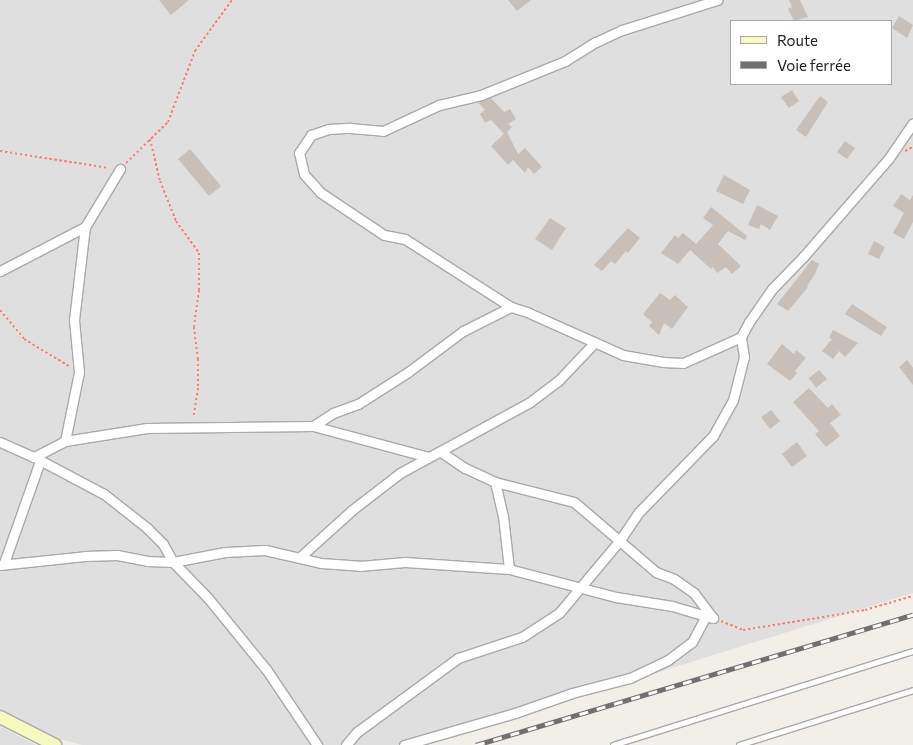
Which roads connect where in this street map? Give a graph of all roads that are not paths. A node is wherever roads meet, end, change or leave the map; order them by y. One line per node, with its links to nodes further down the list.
1 (717, 0): 6 (street)
2 (913, 123): 7 (street)
3 (120, 169): 4 (street)
4 (85, 227): 5 (street); 10 (street)
5 (0, 271)
6 (511, 308): 8 (street); 9 (street)
7 (740, 337): 8 (street); 16 (street)
8 (594, 343): 12 (street)
9 (313, 426): 10 (street); 13 (street)
10 (65, 441): 14 (street)
11 (0, 442): 14 (street)
12 (441, 452): 13 (street); 15 (street)
13 (430, 457): 17 (street)
14 (37, 459): 18 (street); 19 (street)
15 (495, 482): 16 (street); 20 (street)
16 (620, 540): 21 (street); 22 (street)
17 (300, 557): 18 (street); 20 (street)
18 (173, 562): 19 (street); 27 (street)
19 (2, 564)
20 (509, 569): 21 (street)
21 (579, 588): 22 (street); 28 (street)
22 (710, 617): 29 (street)
23 (913, 651): 30 (lane)
24 (913, 690): 31 (lane)
25 (0, 717): 26 (street)
26 (55, 745)
27 (317, 745)
28 (346, 745)
29 (404, 745)
30 (613, 745)
31 (739, 745)

